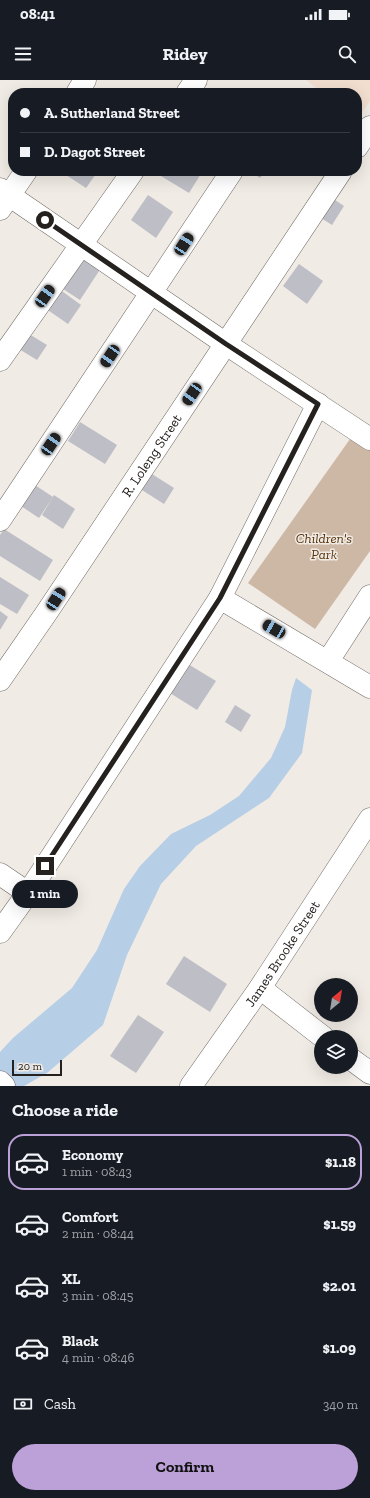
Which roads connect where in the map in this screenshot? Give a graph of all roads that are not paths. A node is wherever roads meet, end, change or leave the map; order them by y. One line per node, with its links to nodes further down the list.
1 (370, 127): 2 (street)
2 (362, 139)
3 (22, 176): 7 (street)
4 (129, 176): 8 (street)
5 (229, 176): 9 (street)
6 (338, 176): 10 (street, R. Loleng Street)
7 (3, 198): 8 (street)
8 (81, 245): 9 (street); 11 (street)
9 (152, 293): 10 (street); 14 (street)
10 (226, 344): 12 (street); 18 (street, R. Loleng Street)
11 (0, 360)
12 (318, 404): 13 (street); 16 (street)
13 (370, 439)
14 (0, 520)
15 (370, 596): 17 (street)
16 (220, 598): 17 (street); 22 (street)
17 (328, 661): 19 (street)
18 (0, 680)
19 (370, 687)
20 (370, 819): 24 (street, James Brooke Street)
21 (0, 874): 22 (street)
22 (28, 893): 23 (street)
23 (0, 932)
24 (260, 988): 25 (street); 30 (street, James Brooke Street)
25 (314, 1030)
26 (358, 1064): 27 (street)
27 (370, 1073)
28 (0, 1082): 29 (street)
29 (4, 1086)
30 (191, 1086)

